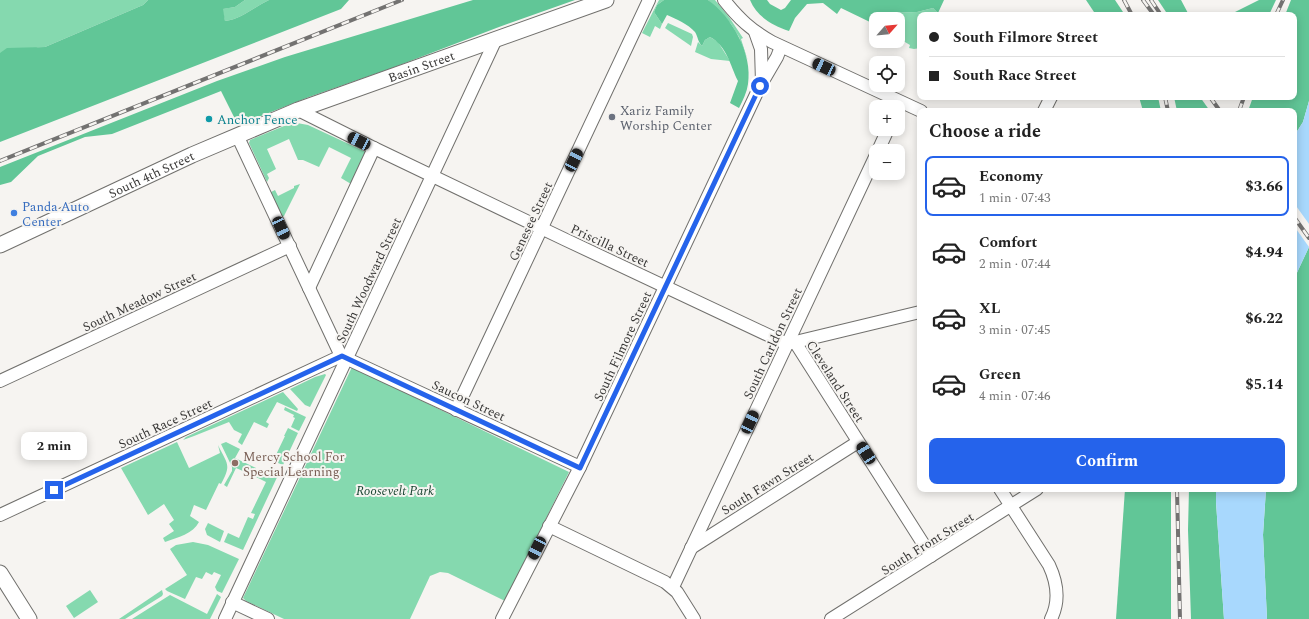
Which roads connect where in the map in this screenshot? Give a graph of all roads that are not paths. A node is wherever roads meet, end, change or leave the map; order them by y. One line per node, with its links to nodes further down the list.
1 (606, 0): 5 (main road, Basin Street)
2 (649, 0): 16 (street, Genesee Street)
3 (724, 0): 4 (street)
4 (755, 32): 6 (street); 7 (street, South Filmore Street)
5 (496, 39): 10 (main road, Basin Street); 15 (street, South Woodward Street)
6 (781, 47): 7 (street, South Filmore Street); 8 (street)
7 (762, 82): 19 (street, South Filmore Street)
8 (888, 100)
9 (905, 107): 11 (street)
10 (298, 110): 12 (main road, Basin Street); 13 (street, Priscilla Street)
11 (917, 110)
12 (237, 134): 17 (main road, South 4th Street); 18 (street)
13 (374, 148): 15 (street, Priscilla Street); 20 (street)
14 (869, 170): 22 (street, South Carldon Street)
15 (432, 176): 16 (street, Priscilla Street); 23 (street, South Woodward Street)
16 (542, 228): 19 (street, Priscilla Street); 25 (street, Genesee Street)
17 (0, 244)
18 (290, 246): 20 (street); 24 (street, South Meadow Street)
19 (665, 287): 22 (street, Priscilla Street); 27 (street, South Filmore Street)
20 (309, 288): 23 (street)
21 (917, 313): 22 (street)
22 (791, 343): 26 (street, Cleveland Street); 33 (street, South Carldon Street)
23 (344, 357): 25 (street, Saucon Street); 31 (street, South Race Street); 37 (street, South Woodward Street)
24 (0, 381)
25 (456, 410): 27 (street, Saucon Street)
26 (858, 442): 33 (street, South Fawn Street); 34 (street, Cleveland Street)
27 (580, 468): 32 (street, South Filmore Street)
28 (1002, 492): 30 (street)
29 (1032, 492): 30 (street, South Front Street)
30 (1011, 506): 34 (street, South Front Street); 44 (street)
31 (0, 515)
32 (549, 526): 36 (street); 41 (street, South Filmore Street)
33 (691, 548): 36 (street, South Carldon Street)
34 (931, 556): 43 (street, South Front Street)
35 (0, 574): 38 (main road)
36 (673, 587): 42 (street)
37 (232, 602): 39 (street, South Woodward Street); 40 (street)
38 (29, 619)
39 (224, 619)
40 (268, 619)
41 (502, 619)
42 (694, 619)
43 (831, 619)
44 (1051, 619)

